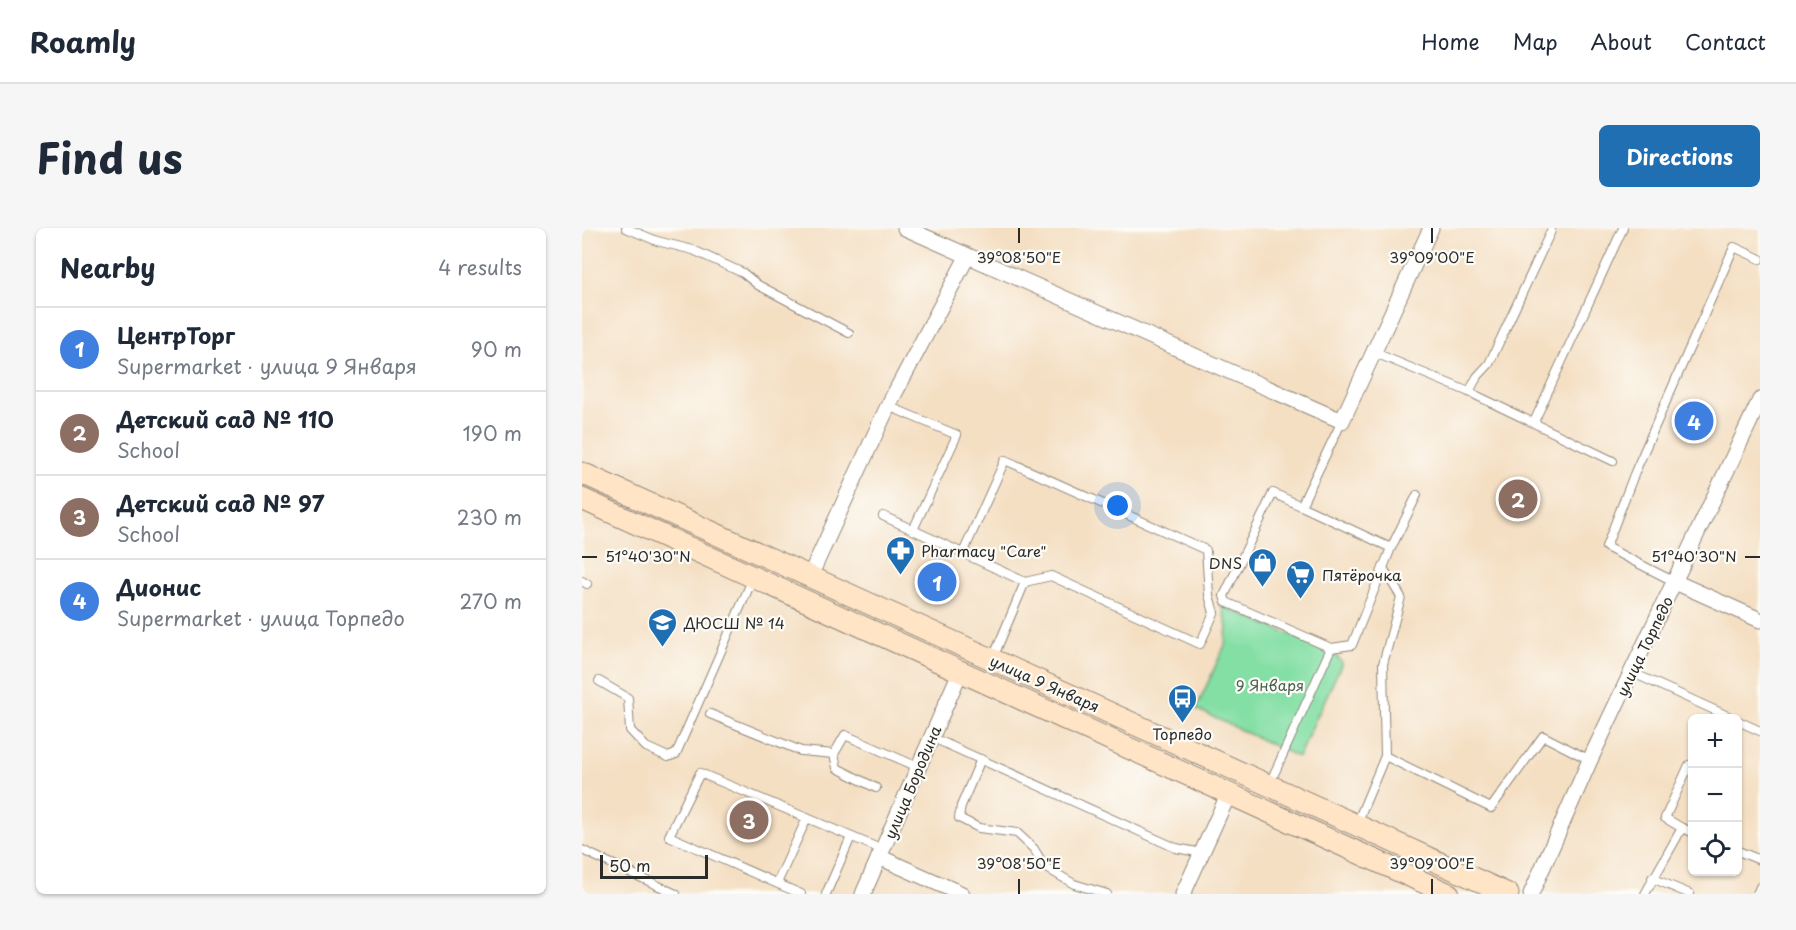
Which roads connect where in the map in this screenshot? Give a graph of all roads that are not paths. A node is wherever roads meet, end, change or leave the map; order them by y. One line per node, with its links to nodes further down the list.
1 (626, 228): 8 (lane)
2 (905, 228): 6 (street)
3 (1431, 228): 9 (street)
4 (1623, 228): 14 (lane)
5 (1551, 231): 10 (lane)
6 (967, 257): 12 (street); 13 (street)
7 (1760, 259): 28 (lane)
8 (849, 333)
9 (1373, 352): 10 (lane); 13 (street)
10 (1469, 392): 14 (lane)
11 (1760, 400): 28 (street, улица Торпедо)
12 (888, 406): 21 (lane); 26 (street)
13 (1342, 420): 19 (lane)
14 (1534, 422): 15 (lane)
15 (1613, 461)
16 (582, 474): 26 (main road, улица 9 Января)
17 (1417, 495): 22 (lane)
18 (582, 499): 25 (main road, улица 9 Января)
19 (1301, 506): 22 (lane); 30 (lane)
20 (883, 516): 21 (lane)
21 (913, 530): 23 (lane)
22 (1391, 548): 24 (lane)
23 (963, 553): 27 (lane); 27 (lane)
24 (1383, 568): 30 (lane); 41 (lane)
25 (754, 576): 32 (main road, улица 9 Января); 34 (lane)
26 (810, 576): 31 (main road, улица 9 Января)
27 (1025, 582): 31 (lane)
28 (1675, 582): 29 (street); 33 (street, улица Торпедо)
29 (1760, 620)
30 (1331, 648): 46 (lane)
31 (992, 659): 46 (main road, улица 9 Января)
32 (961, 670): 39 (street, улица Бородина); 48 (main road, улица 9 Января)
33 (1631, 672): 36 (lane); 43 (street, улица Торпедо)
34 (599, 681)
35 (710, 714): 40 (lane)
36 (1723, 714)
37 (1742, 723): 38 (lane)
38 (1760, 731)
39 (931, 737): 42 (lane); 44 (street, улица Бородина)
40 (834, 754): 44 (lane); 47 (lane)
41 (1385, 756): 43 (lane); 50 (lane)
42 (981, 759): 57 (lane); 67 (lane)
43 (1590, 760): 71 (street, улица Торпедо)
44 (918, 767): 56 (street, улица Бородина)
45 (1688, 767): 51 (lane)
46 (1269, 784): 50 (main road, улица 9 Января)
47 (876, 788)
48 (1229, 793): 57 (street); 69 (main road, улица 9 Января)
49 (807, 818): 53 (lane); 60 (lane); 60 (lane)
50 (1356, 824): 70 (main road, улица 9 Января)
51 (1682, 828): 52 (lane); 59 (lane)
52 (1688, 830)
53 (851, 837): 56 (lane); 65 (lane)
54 (582, 850): 63 (lane)
55 (1742, 852): 58 (lane)
56 (881, 853): 62 (street); 66 (street, улица Бородина)
57 (1202, 853): 68 (street)
58 (1760, 860)
59 (1652, 878): 72 (lane); 73 (lane)
60 (777, 883): 64 (lane)
61 (1760, 887): 74 (lane)
62 (955, 893)
63 (676, 894)
64 (801, 894)
65 (826, 894)
66 (863, 894)
67 (1107, 894)
68 (1183, 894)
69 (1449, 894)
70 (1508, 894)
71 (1531, 894)
72 (1645, 894)
73 (1690, 894)
74 (1756, 894)

